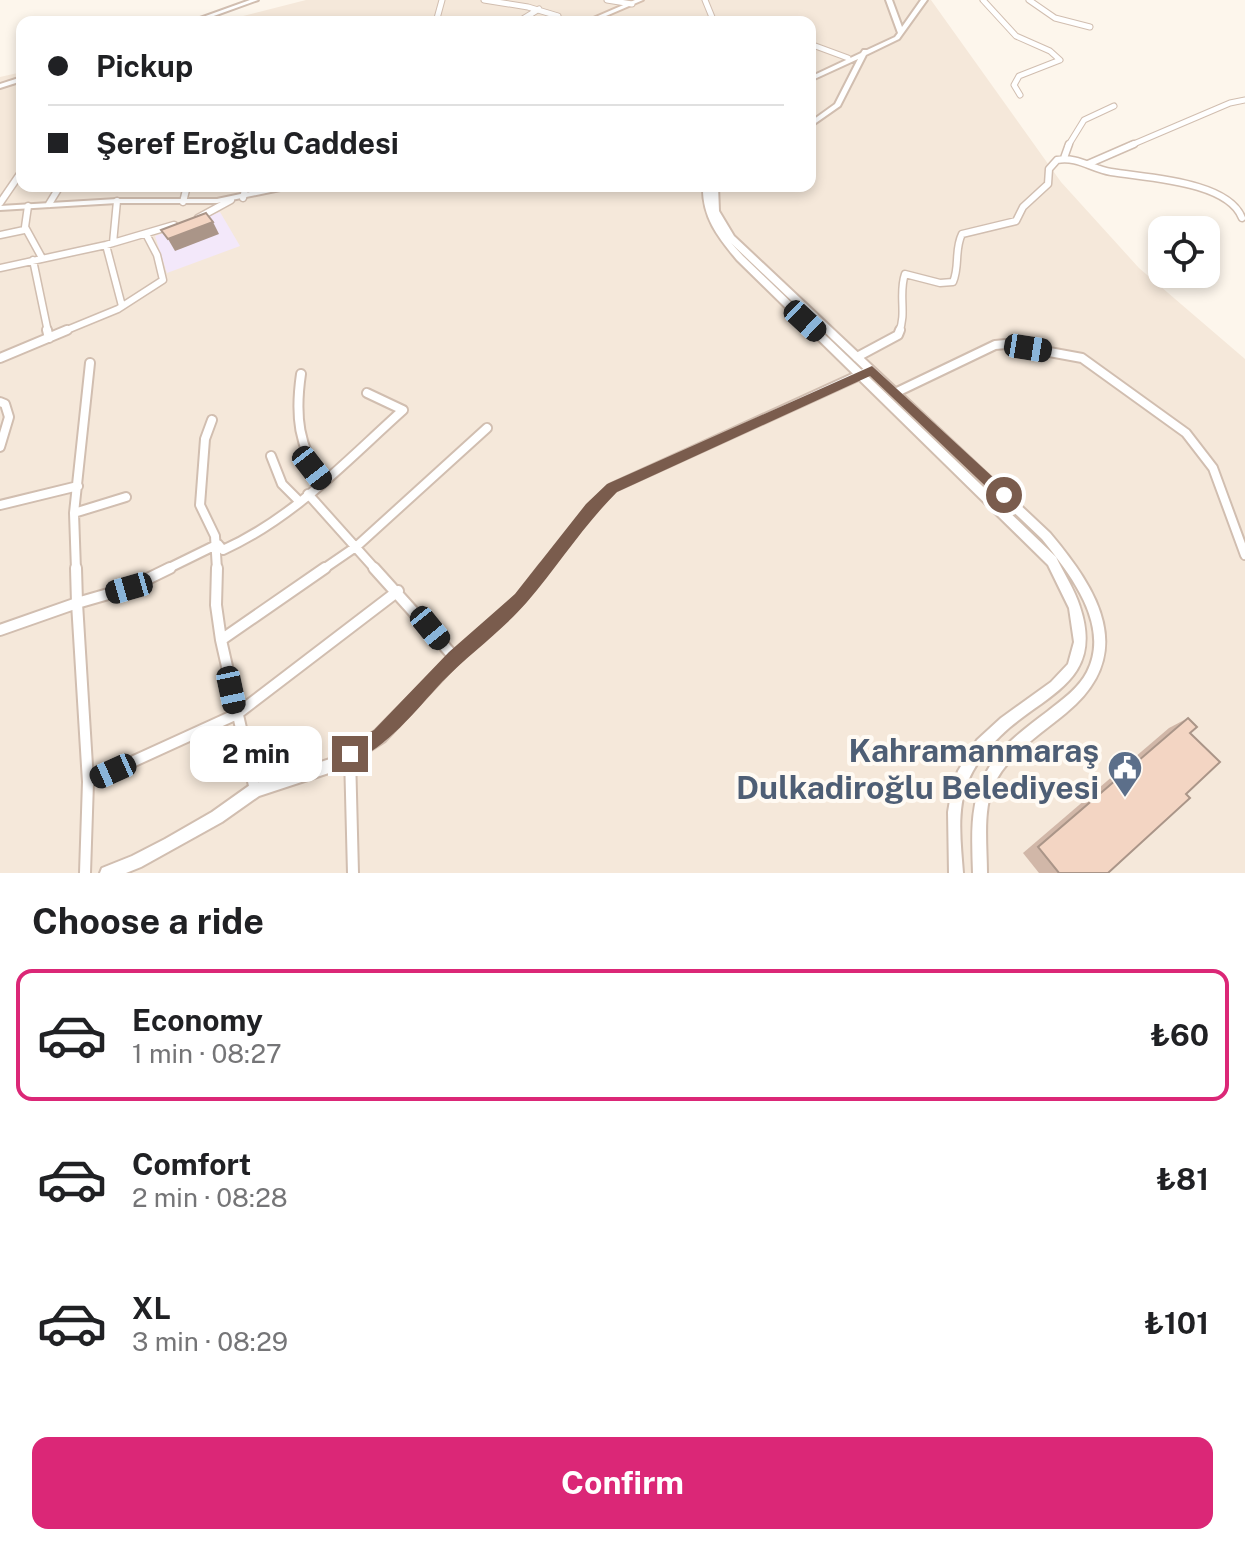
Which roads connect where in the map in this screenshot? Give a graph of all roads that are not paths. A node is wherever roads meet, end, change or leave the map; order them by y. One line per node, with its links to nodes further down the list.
1 (255, 0): 10 (street)
2 (484, 0): 9 (street)
3 (607, 0): 8 (street)
4 (889, 0): 15 (street)
5 (924, 0): 15 (street)
6 (983, 0): 20 (street)
7 (1029, 0): 14 (street)
8 (636, 2): 13 (main road)
9 (539, 9): 11 (street); 12 (street)
10 (209, 16)
11 (528, 16)
12 (558, 16)
13 (602, 16)
14 (1090, 27)
15 (901, 34): 17 (street)
16 (816, 46): 18 (street)
17 (865, 51): 18 (street); 23 (street)
18 (848, 58): 19 (street)
19 (816, 77)
20 (1020, 95)
21 (1245, 100): 25 (street)
22 (1114, 106): 24 (street)
23 (816, 121)
24 (1064, 158): 25 (street); 49 (street)
25 (1088, 164): 40 (street)
26 (16, 181): 38 (street)
27 (56, 192): 37 (street)
28 (186, 192): 36 (street)
29 (244, 192): 33 (street)
30 (266, 192): 33 (street)
31 (707, 192): 52 (street)
32 (714, 192): 49 (street)
33 (243, 198): 34 (street)
34 (231, 200): 36 (street); 42 (street)
35 (117, 201): 36 (street); 37 (street); 44 (street)
36 (183, 202)
37 (49, 204): 39 (street)
38 (0, 206): 39 (street)
39 (28, 206): 41 (street)
40 (1242, 218)
41 (24, 230): 43 (street); 45 (street)
42 (146, 234): 44 (street); 47 (street)
43 (0, 235)
44 (109, 244): 45 (street); 47 (street)
45 (38, 259): 46 (street); 48 (street)
46 (0, 268)
47 (122, 306): 48 (street)
48 (49, 338): 50 (street)
49 (857, 357): 52 (street)
50 (0, 358)
51 (90, 363): 62 (street)
52 (866, 372): 54 (street); 75 (street); 83 (street)
53 (301, 374): 61 (street)
54 (897, 392): 70 (street); 84 (street)
55 (367, 393): 61 (street)
56 (0, 402): 59 (street)
57 (212, 420): 68 (street)
58 (487, 428): 69 (street)
59 (0, 447)
60 (271, 456): 65 (street)
61 (323, 481): 63 (street)
62 (78, 486): 66 (street); 67 (street)
63 (308, 494): 65 (street); 69 (street)
64 (126, 497): 67 (street)
65 (299, 501): 68 (street)
66 (0, 505)
67 (74, 513): 72 (street)
68 (218, 544): 72 (street); 74 (street)
69 (357, 546): 71 (street); 74 (street)
70 (1245, 555)
71 (398, 591): 75 (street); 76 (street)
72 (77, 603): 73 (street); 78 (street)
73 (0, 630)
74 (221, 640): 76 (street)
75 (455, 658): 77 (street)
76 (237, 714): 78 (street); 79 (street)
77 (350, 754): 79 (street); 82 (street)
78 (88, 782): 80 (street)
79 (255, 790): 81 (street)
80 (85, 873)
81 (107, 873)
82 (353, 873)
83 (956, 873)
84 (980, 873)

